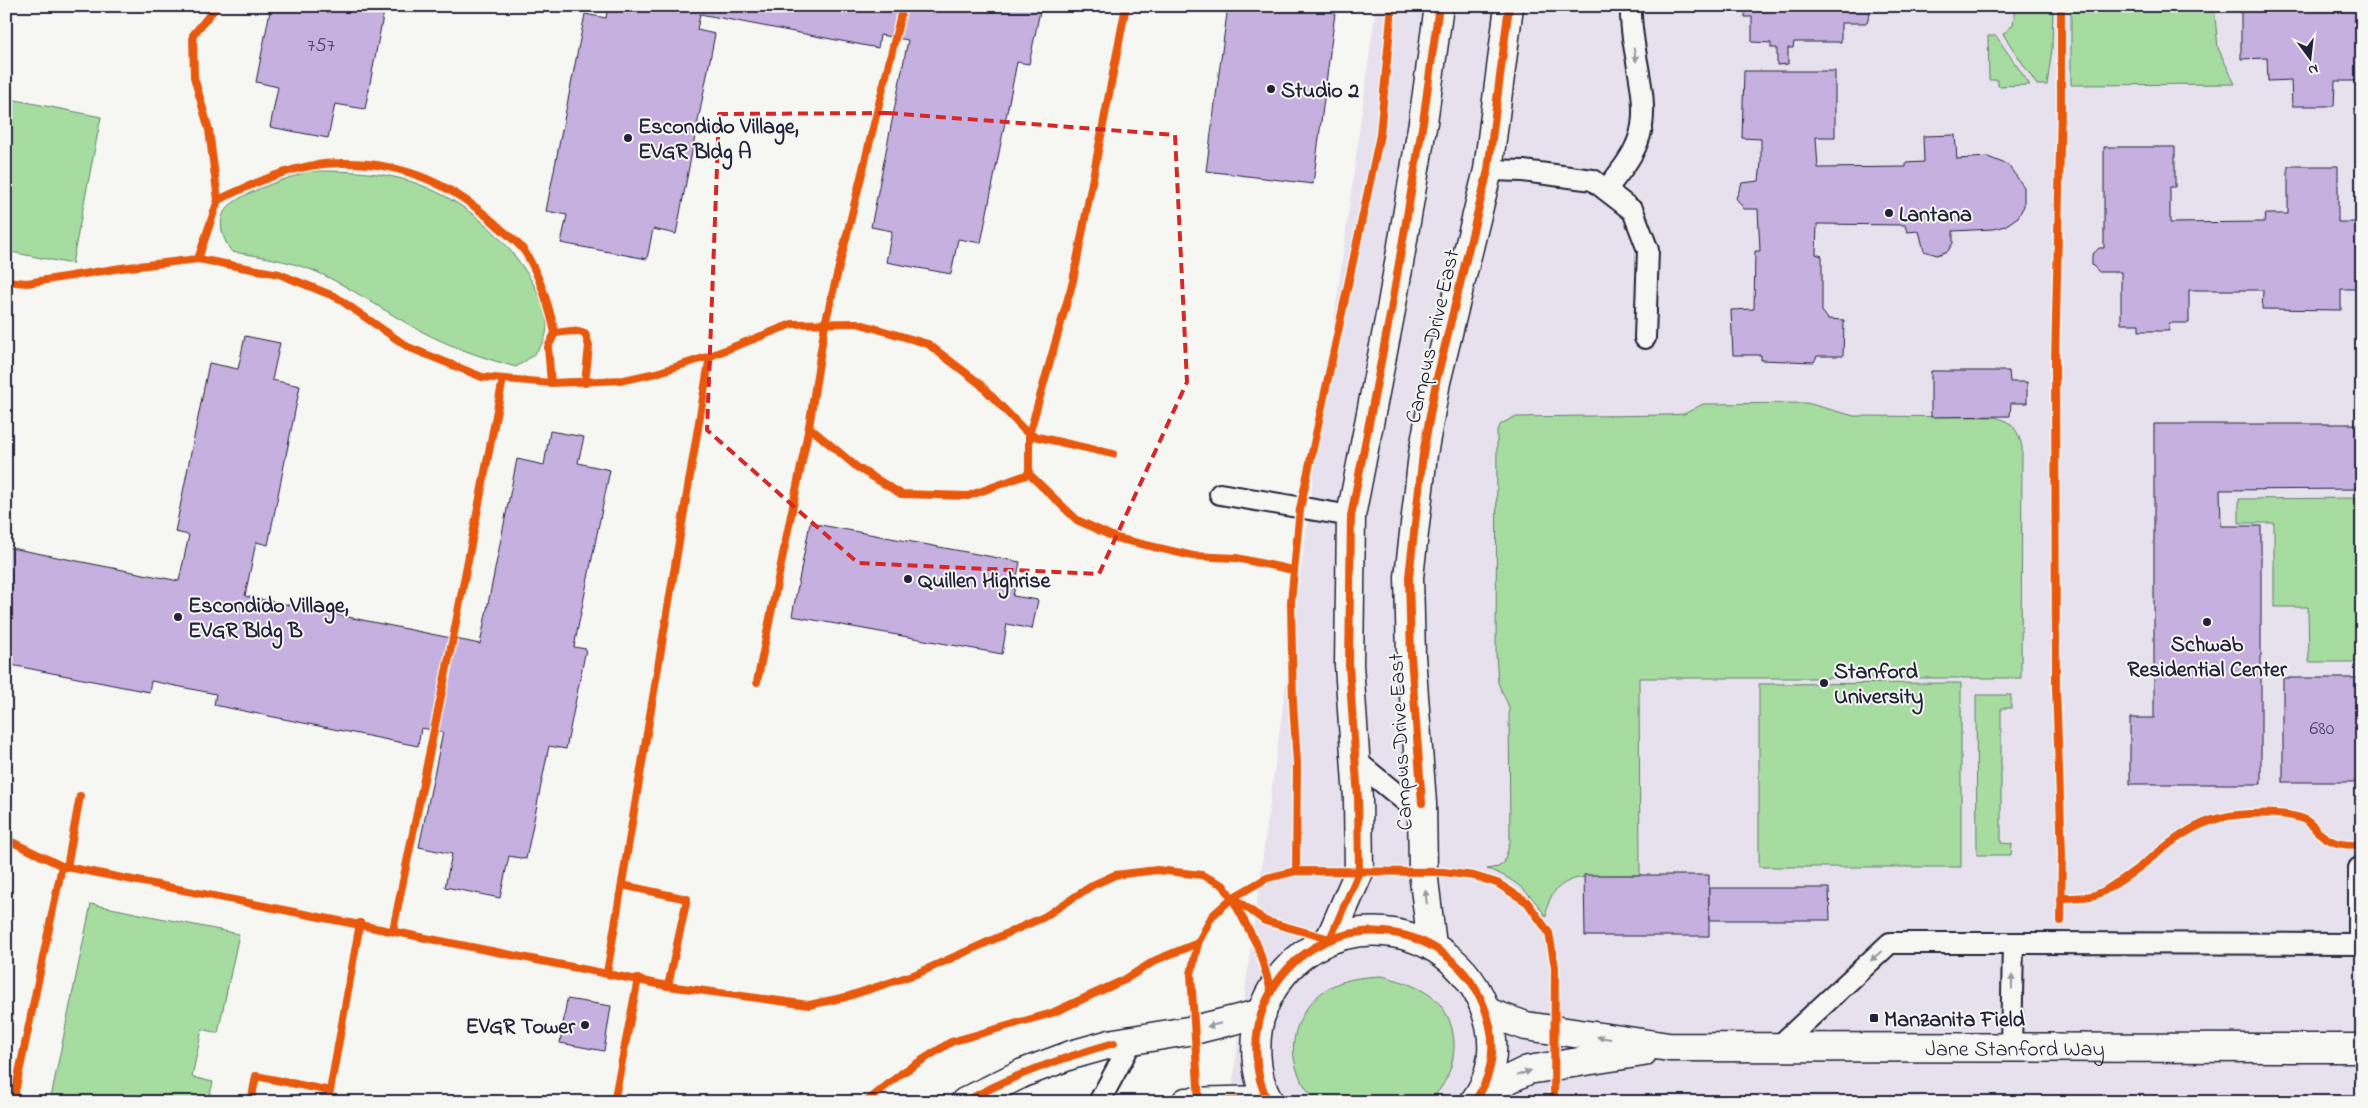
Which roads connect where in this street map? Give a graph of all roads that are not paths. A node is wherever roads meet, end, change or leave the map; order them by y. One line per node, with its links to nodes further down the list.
1 (1439, 6): 8 (street, Campus Drive East)
2 (1509, 6): 4 (street, Campus Drive East)
3 (1631, 6): 5 (lane, one-way to 5)
4 (1488, 170): 5 (lane); 10 (street, Campus Drive East)
5 (1606, 190): 6 (lane)
6 (1645, 338)
7 (1220, 494): 8 (lane)
8 (1351, 516): 9 (street, Campus Drive East)
9 (1355, 760): 10 (lane); 12 (street, Campus Drive East)
10 (1422, 815): 15 (street, Campus Drive East, one-way to 10)
11 (2362, 868): 14 (lane)
12 (1330, 939): 15 (street, Jane Stanford Way); 17 (street, Jane Stanford Way)
13 (2012, 943): 14 (lane); 20 (lane, one-way to 20); 22 (lane, one-way to 13)
14 (2360, 944)
15 (1432, 945): 16 (street, Jane Stanford Way)
16 (1487, 1012): 19 (street, Jane Stanford Way, one-way to 16); 23 (street, Jane Stanford Way)
17 (1262, 1013): 18 (street, one-way to 18); 24 (street, Jane Stanford Way)
18 (1132, 1040): 25 (street); 26 (lane)
19 (1669, 1047): 20 (street, Jane Stanford Way); 23 (street, Jane Stanford Way, one-way to 19)
20 (1777, 1048): 22 (street, Jane Stanford Way)
21 (2362, 1048): 22 (street, Jane Stanford Way)
22 (2012, 1049)
23 (1477, 1098)
24 (1269, 1101): 27 (street)
25 (965, 1102)
26 (1099, 1102)
27 (1186, 1102)

